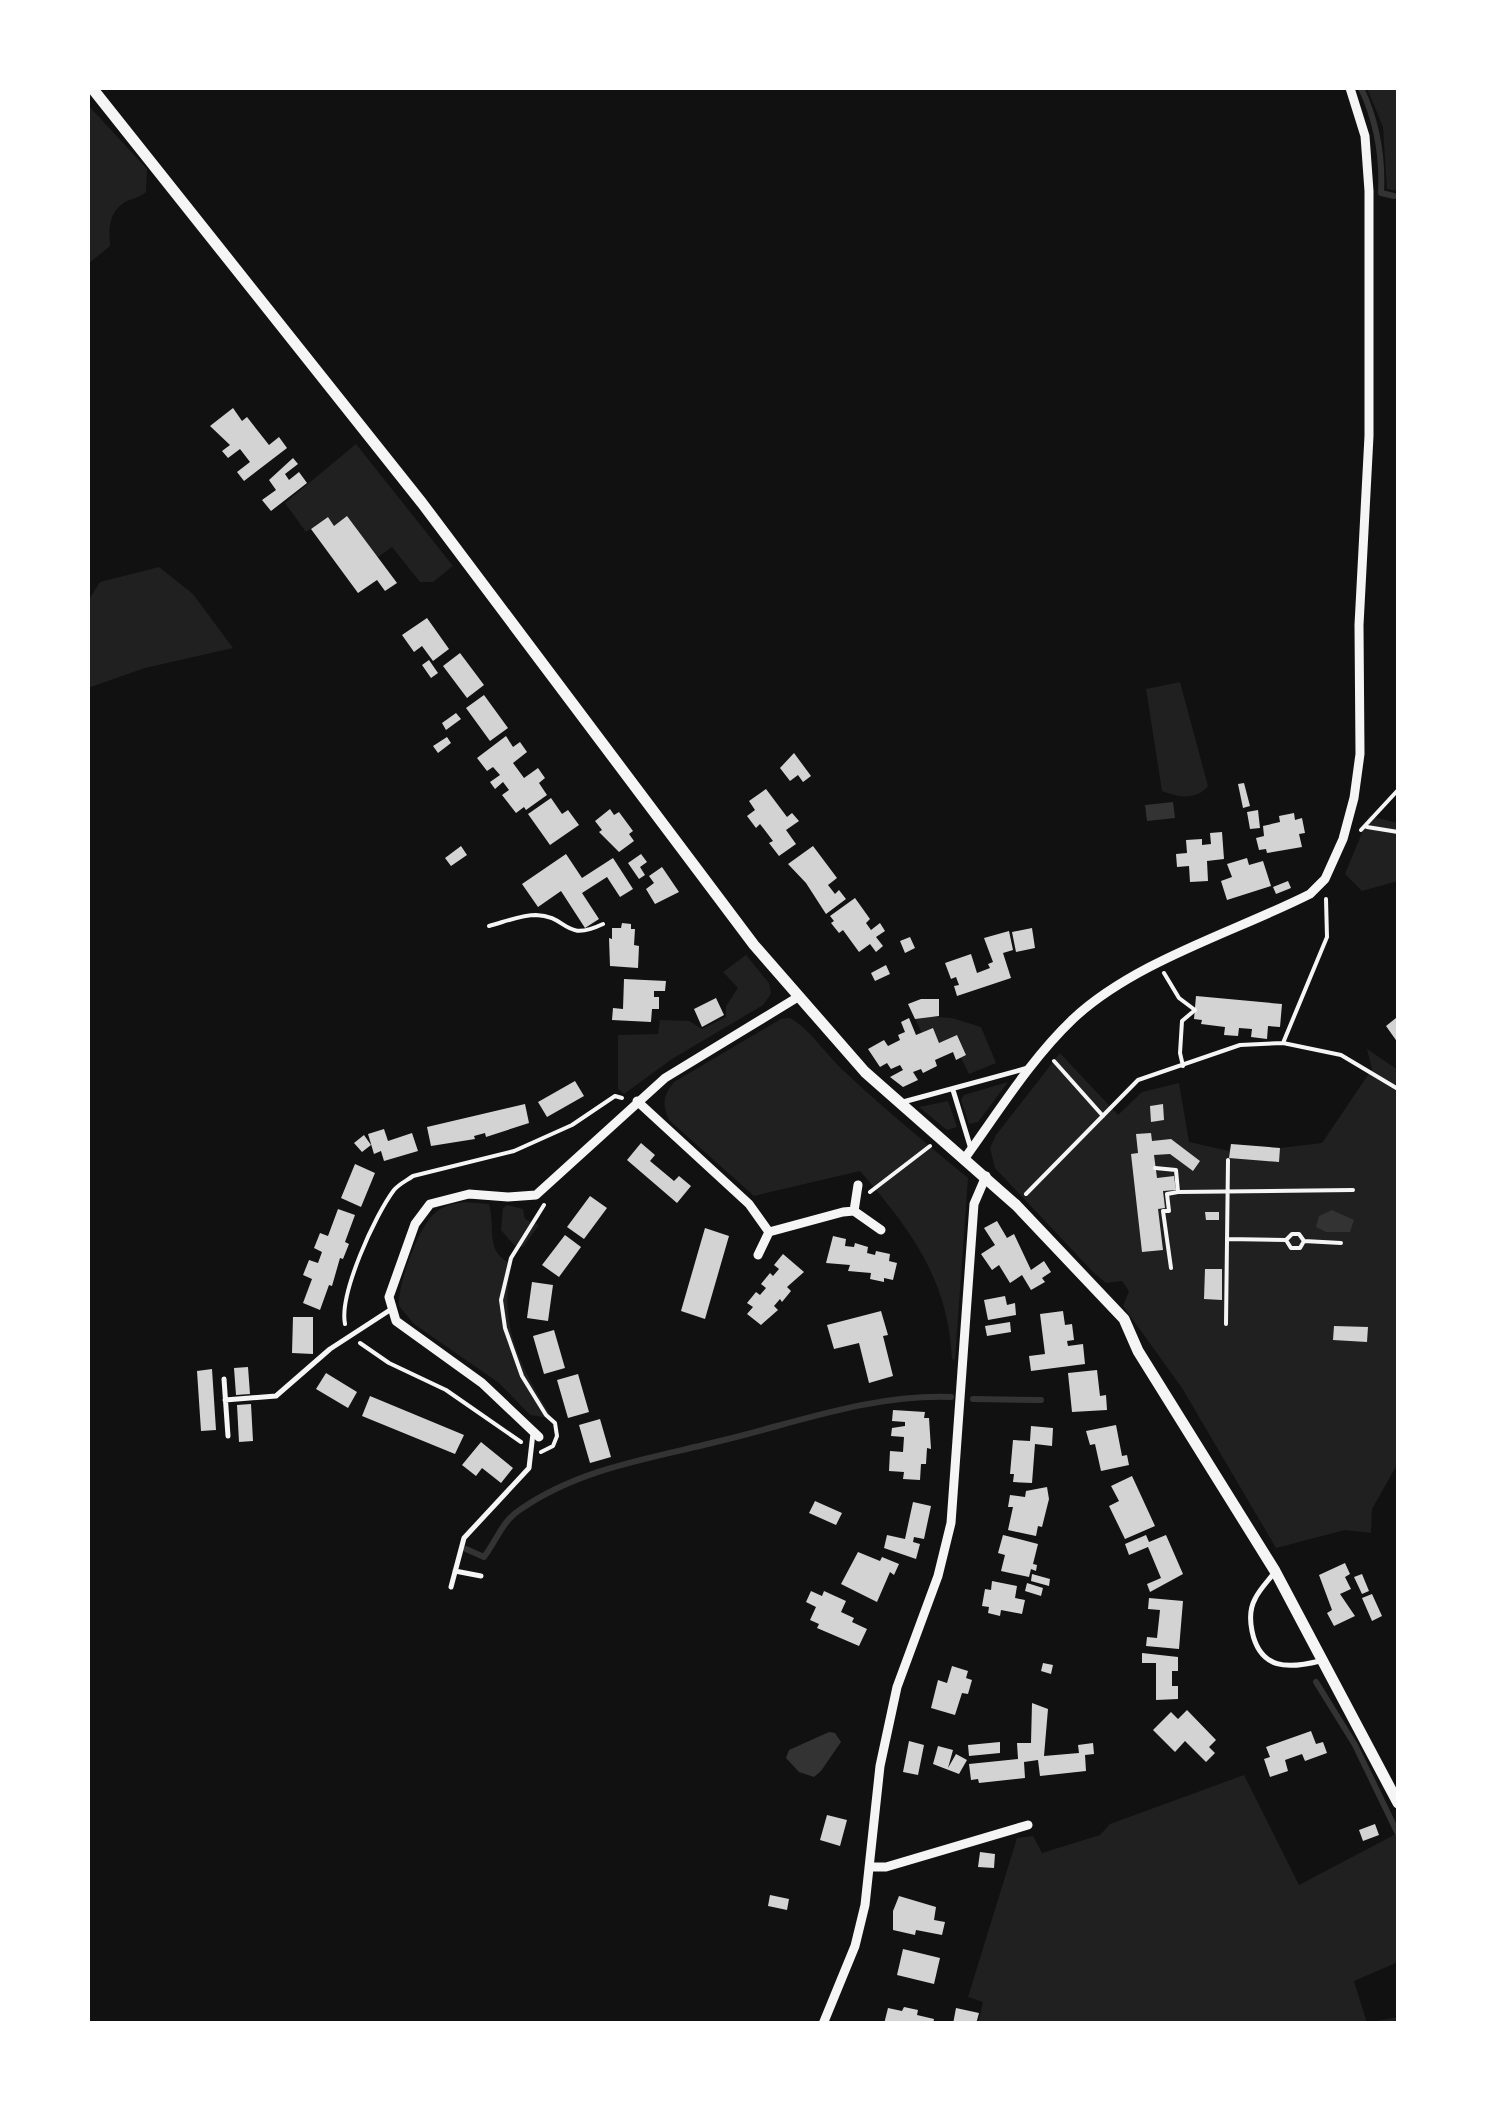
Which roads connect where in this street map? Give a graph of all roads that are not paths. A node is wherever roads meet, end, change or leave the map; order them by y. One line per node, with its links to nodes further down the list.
1 (92, 88): 3 (street)
2 (1350, 88): 4 (street)
3 (798, 997): 6 (street); 7 (street)
4 (1031, 1068): 5 (lane); 8 (street)
5 (953, 1090): 7 (lane); 8 (lane)
6 (637, 1102): 13 (street); 15 (street)
7 (900, 1103): 8 (street)
8 (968, 1154): 9 (street)
9 (986, 1176): 21 (street); 27 (street)
10 (858, 1185): 11 (street)
11 (854, 1208): 12 (street); 13 (street)
12 (881, 1230)
13 (769, 1232): 14 (street)
14 (758, 1255)
15 (390, 1310): 17 (lane); 18 (street)
16 (224, 1378): 17 (lane)
17 (226, 1400): 19 (lane)
18 (536, 1435): 20 (lane)
19 (228, 1436)
20 (455, 1570): 22 (lane); 23 (lane)
21 (1275, 1571): 24 (street); 24 (lane)
22 (481, 1576)
23 (451, 1587)
24 (1323, 1660): 25 (street)
25 (1398, 1803)
26 (1028, 1825): 27 (street)
27 (869, 1867): 28 (street)
28 (823, 2024)

